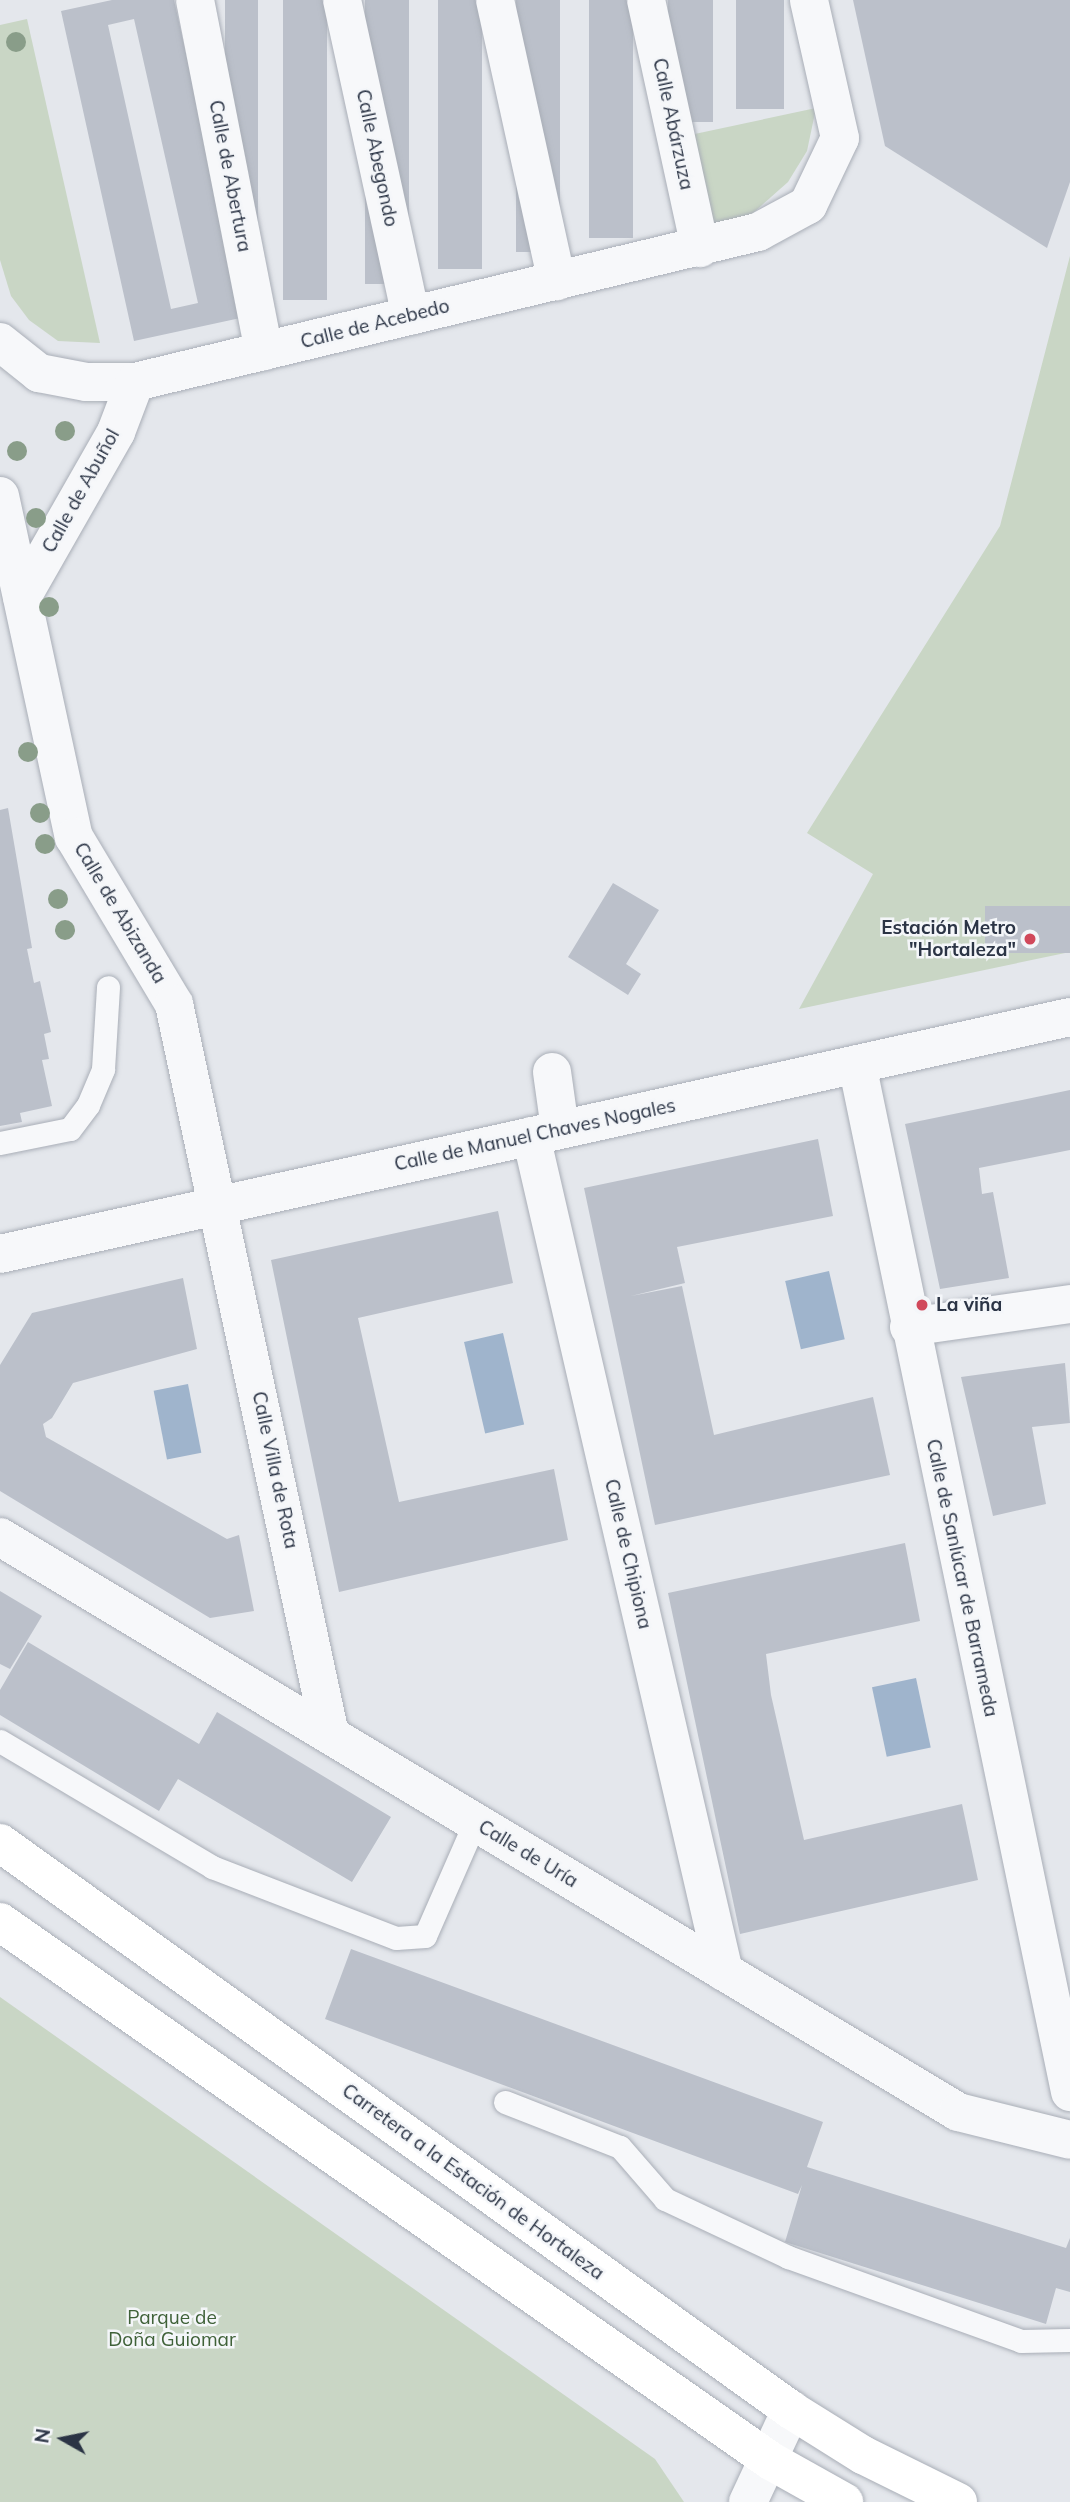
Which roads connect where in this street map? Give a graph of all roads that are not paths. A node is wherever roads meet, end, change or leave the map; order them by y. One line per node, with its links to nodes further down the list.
1 (195, 0): 10 (street, Calle de Abertura)
2 (342, 0): 8 (street, Calle Abegondo)
3 (495, 0): 7 (street)
4 (646, 0): 6 (street, Calle Abárzuza)
5 (809, 0): 6 (street, Calle de Acebedo)
6 (700, 248): 7 (street, Calle de Acebedo)
7 (557, 281): 8 (street, Calle de Acebedo)
8 (411, 316): 10 (street, Calle de Acebedo)
9 (0, 342): 11 (street, Calle de Acebedo)
10 (264, 351): 11 (street, Calle de Acebedo)
11 (135, 383): 13 (street, Calle de Abuñol)
12 (0, 496): 13 (street, Calle de Abizanda)
13 (22, 597): 20 (street, Calle de Abizanda)
14 (108, 987): 19 (lane)
15 (1070, 1017): 16 (street, Calle de Manuel Chaves Nogales)
16 (857, 1064): 18 (street, Calle de Manuel Chaves Nogales); 23 (street, Calle de Sanlúcar de Barrameda)
17 (552, 1072): 18 (street, Calle de Chipiona)
18 (545, 1132): 20 (street, Calle de Manuel Chaves Nogales); 30 (street, Calle de Chipiona)
19 (0, 1143)
20 (217, 1205): 21 (street, Calle de Manuel Chaves Nogales); 25 (street, Calle Villa de Rota)
21 (0, 1254)
22 (1070, 1304): 23 (street)
23 (909, 1327): 31 (street, Calle de Sanlúcar de Barrameda)
24 (0, 1537): 25 (street, Calle de Uría)
25 (330, 1735): 27 (street, Calle de Uría)
26 (0, 1741): 27 (lane)
27 (475, 1822): 30 (street, Calle de Uría)
28 (0, 1843): 35 (street, Carretera a la Estación de Hortaleza)
29 (0, 1922): 36 (street)
30 (724, 1972): 33 (street, Calle de Uría)
31 (1070, 2092)
32 (505, 2102): 34 (lane)
33 (1070, 2140)
34 (1070, 2340)
35 (791, 2410): 36 (street); 39 (street, Carretera a la Estación de Hortaleza)
36 (771, 2461): 37 (street); 38 (street)
37 (748, 2502)
38 (844, 2502)
39 (958, 2502)

